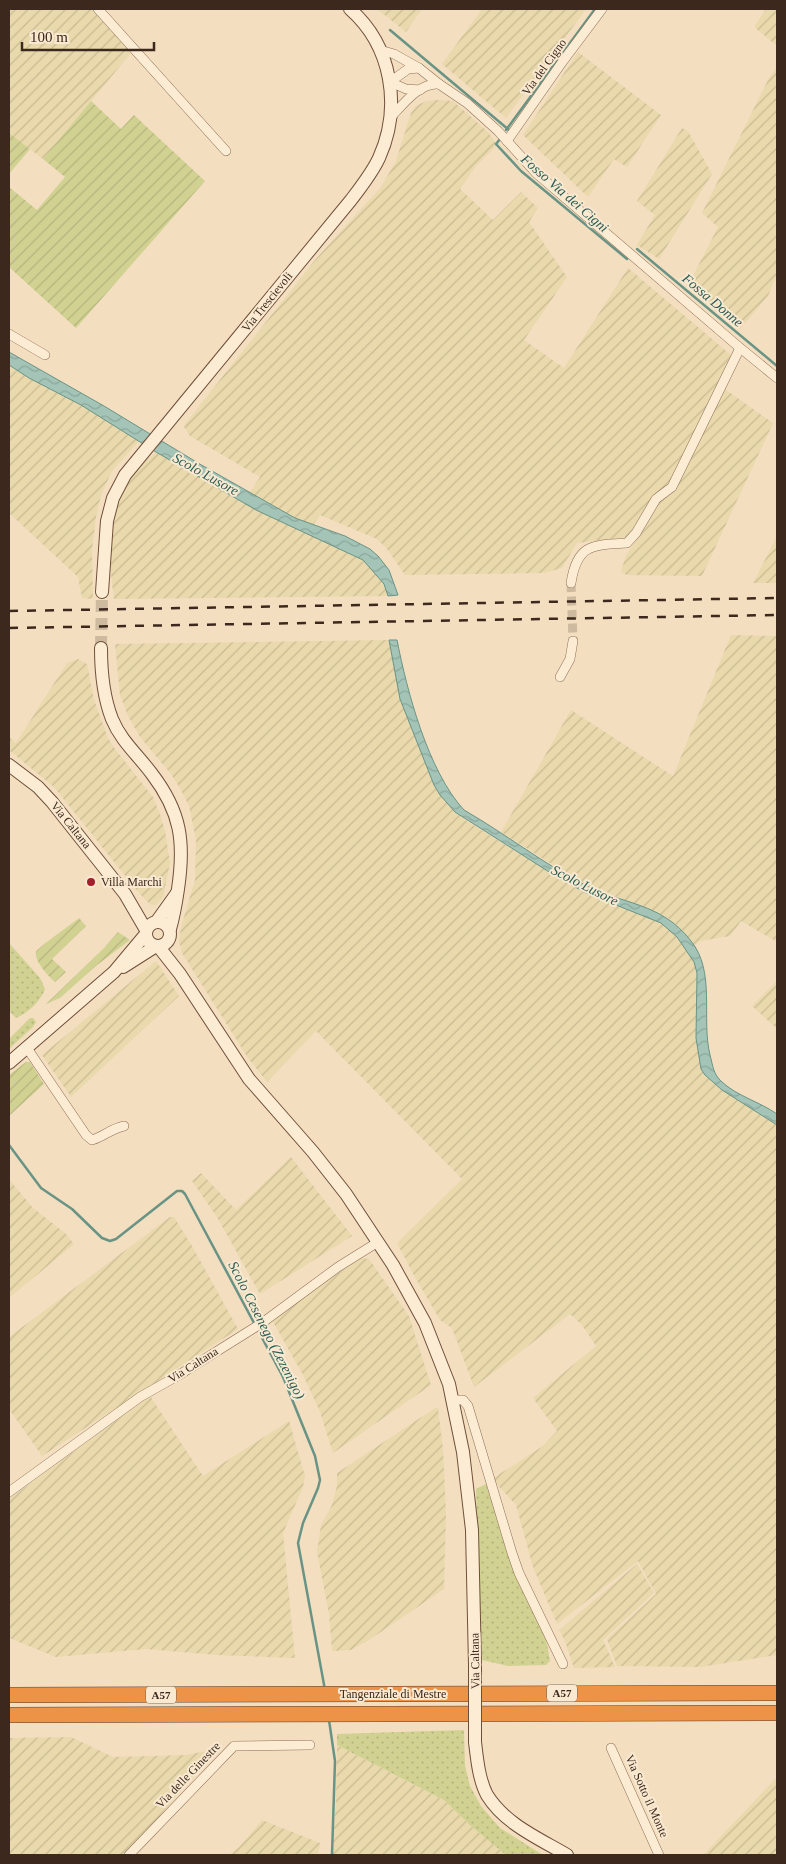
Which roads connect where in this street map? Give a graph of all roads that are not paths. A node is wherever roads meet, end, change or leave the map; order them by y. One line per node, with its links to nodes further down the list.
1 (98, 9): 11 (street)
2 (350, 9): 4 (main road, Via Trescievoli)
3 (602, 9): 10 (street, Via del Cigno)
4 (380, 50): 5 (street); 6 (main road, Via Trescievoli)
5 (419, 68): 6 (street); 7 (street)
6 (390, 82): 8 (street); 9 (main road, Via Trescievoli)
7 (439, 84): 8 (street); 10 (street)
8 (420, 90): 9 (street)
9 (390, 118): 17 (main road, Via Trescievoli)
10 (507, 141): 13 (street)
11 (226, 151)
12 (9, 334): 14 (street)
13 (740, 348): 15 (street); 16 (street)
14 (45, 355)
15 (777, 378)
16 (571, 583)
17 (102, 592)
18 (573, 642): 20 (street)
19 (101, 648): 22 (main road)
20 (560, 677)
21 (9, 765): 23 (main road, Via Caltana)
22 (178, 891): 24 (main road); 26 (main road)
23 (125, 894): 24 (main road, Via Caltana); 25 (main road, Via Caltana)
24 (157, 921): 25 (main road); 26 (main road)
25 (146, 933): 26 (main road); 27 (main road)
26 (163, 940): 27 (main road); 31 (main road, Via Caltana)
27 (114, 972): 28 (main road)
28 (27, 1048): 29 (main road); 30 (street)
29 (9, 1064)
30 (124, 1126)
31 (378, 1242): 32 (main road, Via Caltana); 33 (street, Via Caltana)
32 (454, 1400): 34 (street); 42 (main road, Via Caltana, bridge)
33 (9, 1492)
34 (563, 1664)
35 (777, 1693): 36 (highway, Tangenziale di Mestre / A57)
36 (9, 1695)
37 (777, 1713): 38 (highway, Tangenziale di Mestre / A57)
38 (9, 1715)
39 (310, 1746): 41 (street, Via delle Ginestre)
40 (611, 1748): 43 (street, Via Sotto il Monte)
41 (129, 1855)
42 (566, 1855)
43 (659, 1855)

